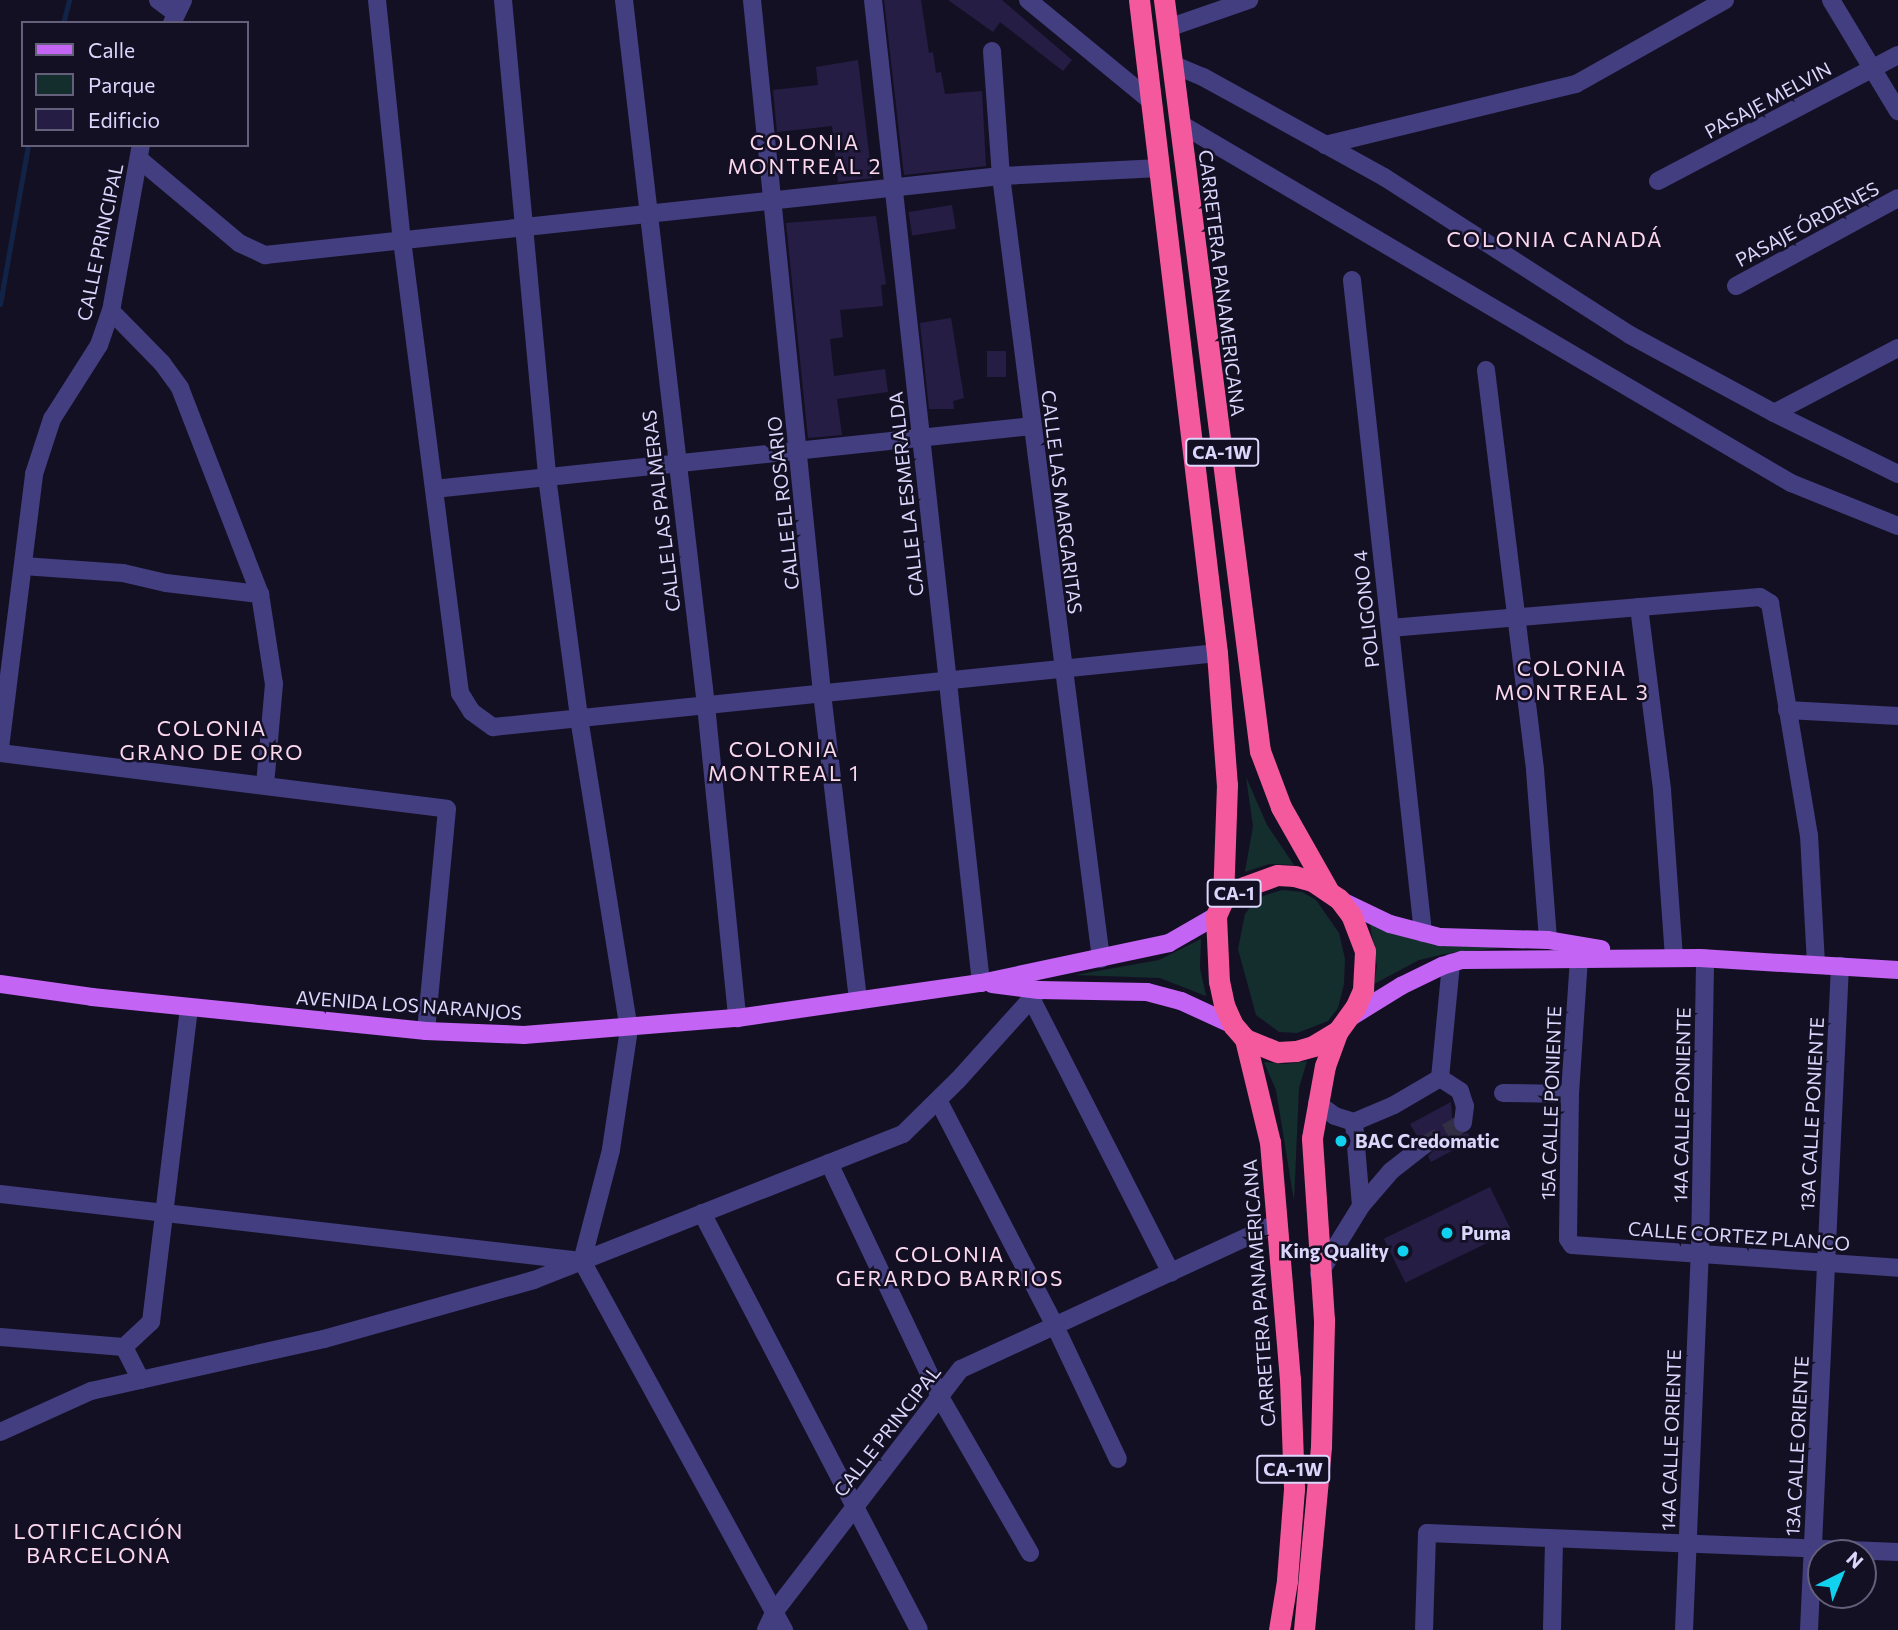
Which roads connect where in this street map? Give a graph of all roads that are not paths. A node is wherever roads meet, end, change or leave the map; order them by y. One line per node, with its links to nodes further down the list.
1 (158, 0): 13 (street)
2 (377, 0): 32 (street)
3 (503, 0): 31 (street)
4 (624, 0): 30 (street, CALLE LAS PALMERAS)
5 (752, 0): 29 (street, CALLE EL ROSARIO)
6 (873, 0): 27 (street, CALLE LA ESMERALDA)
7 (1028, 0): 19 (street)
8 (1139, 0): 19 (highway, CA-1W)
9 (1164, 0): 14 (highway, CARRETERA PANAMERICANA / CA-1W)
10 (1249, 0): 14 (street)
11 (1725, 0): 22 (street)
12 (1831, 0): 18 (street)
13 (177, 12)
14 (1168, 28): 17 (highway, CARRETERA PANAMERICANA / CA-1W)
15 (992, 51): 25 (street, CALLE LAS MARGARITAS)
16 (1898, 55): 18 (street, PASAJE MELVIN)
17 (1171, 64): 21 (highway, CARRETERA PANAMERICANA / CA-1W); 22 (street)
18 (1872, 69): 20 (street); 26 (street, PASAJE MELVIN)
19 (1151, 102): 24 (highway, CA-1W)
20 (1898, 111)
21 (1179, 123): 46 (street); 62 (highway, CARRETERA PANAMERICANA / CA-1W)
22 (1325, 145): 38 (street)
23 (140, 152): 32 (street); 35 (street, CALLE PRINCIPAL)
24 (1160, 168): 25 (street); 52 (highway, CA-1W)
25 (1001, 176): 27 (street); 39 (street, CALLE LAS MARGARITAS)
26 (1658, 181)
27 (893, 188): 29 (street); 40 (street, CALLE LA ESMERALDA)
28 (1898, 198): 34 (street, PASAJE ÓRDENES)
29 (773, 200): 30 (street); 41 (street, CALLE EL ROSARIO)
30 (648, 214): 31 (street); 42 (street, CALLE LAS PALMERAS)
31 (524, 227): 32 (street); 44 (street)
32 (402, 240): 45 (street)
33 (1352, 279): 51 (street, POLIGONO 4)
34 (1736, 286)
35 (111, 311): 47 (street, CALLE PRINCIPAL); 48 (street)
36 (1898, 348): 38 (street)
37 (1486, 370): 50 (street)
38 (1774, 413): 43 (street)
39 (1032, 426): 40 (street); 53 (street, CALLE LAS MARGARITAS)
40 (921, 438): 41 (street); 54 (street, CALLE LA ESMERALDA)
41 (800, 451): 42 (street); 55 (street, CALLE EL ROSARIO)
42 (676, 464): 44 (street); 56 (street, CALLE LAS PALMERAS)
43 (1898, 474)
44 (547, 477): 45 (street); 59 (street)
45 (434, 489): 59 (street)
46 (1898, 526)
47 (23, 566): 48 (street); 60 (street, CALLE PRINCIPAL)
48 (260, 594): 61 (street)
49 (1639, 607): 50 (street); 57 (street); 67 (street)
50 (1514, 618): 51 (street); 65 (street)
51 (1390, 628): 64 (street, POLIGONO 4)
52 (1217, 653): 53 (street); 63 (highway, CA-1W)
53 (1062, 667): 54 (street); 68 (street, CALLE LAS MARGARITAS)
54 (946, 680): 55 (street); 75 (street, CALLE LA ESMERALDA)
55 (822, 692): 56 (street); 78 (street, CALLE EL ROSARIO)
56 (706, 705): 59 (street); 80 (street, CALLE LAS PALMERAS)
57 (1787, 710): 58 (street); 72 (street)
58 (1898, 716)
59 (579, 718): 82 (street)
60 (0, 750): 61 (street)
61 (264, 784): 83 (street)
62 (1333, 895): 63 (highway, CA-1); 64 (main road); 81 (highway)
63 (1219, 908): 68 (main road, AVENIDA LOS NARANJOS); 84 (highway, CA-1)
64 (1423, 933): 65 (main road)
65 (1548, 940): 66 (main road)
66 (1653, 957): 67 (main road); 69 (main road)
67 (1674, 957): 70 (main road)
68 (1101, 958): 75 (main road, AVENIDA LOS NARANJOS)
69 (1578, 958): 71 (main road); 87 (street, 15A CALLE PONIENTE)
70 (1705, 958): 72 (main road); 100 (street, 14A CALLE PONIENTE)
71 (1451, 963): 81 (main road); 85 (street)
72 (1816, 965): 73 (main road)
73 (1840, 966): 74 (main road); 102 (street, 13A CALLE PONIENTE)
74 (1898, 970)
75 (981, 983): 77 (main road, AVENIDA LOS NARANJOS); 78 (main road, AVENIDA LOS NARANJOS)
76 (0, 984): 79 (main road, AVENIDA LOS NARANJOS)
77 (1035, 995): 84 (main road, AVENIDA LOS NARANJOS); 88 (street); 104 (street)
78 (858, 1001): 80 (main road, AVENIDA LOS NARANJOS)
79 (189, 1007): 83 (main road, AVENIDA LOS NARANJOS); 96 (street)
80 (737, 1018): 82 (main road, AVENIDA LOS NARANJOS)
81 (1342, 1026): 84 (highway); 89 (highway, CA-1W)
82 (629, 1029): 83 (main road, AVENIDA LOS NARANJOS); 101 (street)
83 (426, 1031)
84 (1239, 1032): 98 (highway, CARRETERA PANAMERICANA / CA-1W)
85 (1440, 1078): 90 (street); 91 (street)
86 (1503, 1093): 87 (street)
87 (1570, 1094): 99 (street, 15A CALLE PONIENTE)
88 (938, 1100): 93 (street); 106 (street)
89 (1317, 1103): 90 (street); 105 (highway, CA-1W)
90 (1354, 1122): 95 (street)
91 (1463, 1124)
92 (1423, 1146): 95 (street)
93 (829, 1163): 97 (street); 110 (street)
94 (0, 1194): 96 (street)
95 (1361, 1206): 105 (street)
96 (164, 1212): 101 (street); 108 (street)
97 (702, 1213): 101 (street); 113 (street)
98 (1277, 1223): 104 (street, CALLE PRINCIPAL); 126 (highway, CARRETERA PANAMERICANA / CA-1W)
99 (1576, 1247): 100 (street, CALLE CORTEZ PLANCO)
100 (1700, 1252): 102 (street, CALLE CORTEZ PLANCO); 116 (street, 14A CALLE ORIENTE)
101 (582, 1261): 109 (street); 122 (street)
102 (1827, 1264): 103 (street, CALLE CORTEZ PLANCO); 115 (street, 13A CALLE ORIENTE)
103 (1898, 1268)
104 (1171, 1272): 106 (street, CALLE PRINCIPAL)
105 (1319, 1274): 127 (highway, CA-1W)
106 (1055, 1326): 110 (street, CALLE PRINCIPAL); 112 (street)
107 (0, 1337): 108 (street)
108 (124, 1347): 109 (street)
109 (141, 1380): 111 (street)
110 (940, 1397): 113 (street, CALLE PRINCIPAL); 120 (street)
111 (0, 1432)
112 (1118, 1459)
113 (855, 1507): 122 (street, CALLE PRINCIPAL); 123 (street)
114 (1554, 1539): 116 (street); 128 (street); 129 (street)
115 (1813, 1539)
116 (1688, 1544): 117 (street); 130 (street, 14A CALLE ORIENTE)
117 (1807, 1548)
118 (1877, 1551): 119 (street)
119 (1898, 1552)
120 (1030, 1553)
121 (1810, 1609): 131 (street, 13A CALLE ORIENTE)
122 (775, 1611): 124 (street, CALLE PRINCIPAL); 125 (street)
123 (919, 1629)
124 (766, 1630)
125 (784, 1630)
126 (1279, 1630)
127 (1304, 1630)
128 (1424, 1630)
129 (1552, 1630)
130 (1684, 1630)
131 (1809, 1630)

